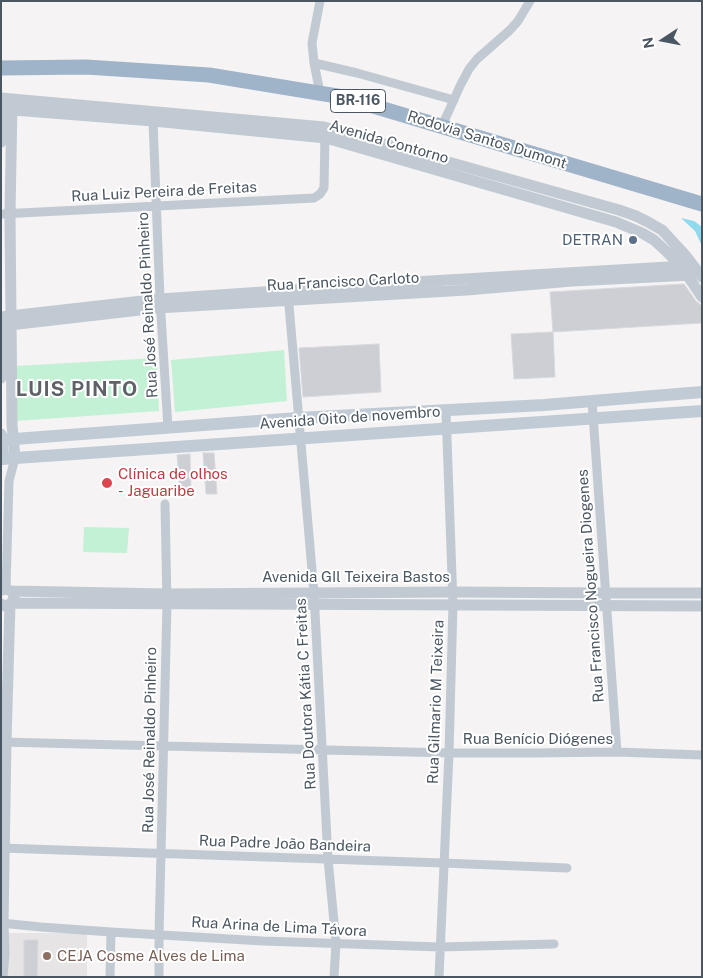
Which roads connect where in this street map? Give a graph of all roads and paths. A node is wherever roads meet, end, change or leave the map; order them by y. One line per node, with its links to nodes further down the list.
1 (320, 1): 3 (street)
2 (530, 1): 6 (street)
3 (314, 63): 5 (street); 6 (street)
4 (1, 68): 5 (highway, Rodovia Santos Dumont / BR-116)
5 (320, 93): 9 (highway, Rodovia Santos Dumont / BR-116)
6 (454, 100): 9 (street)
7 (5, 104): 8 (street, Avenida Contorno); 10 (street, Avenida Contorno); 11 (street); 15 (street)
8 (153, 121): 10 (street, Avenida Contorno); 13 (street, Rua José Reinaldo Pinheiro)
9 (442, 126): 12 (highway, Rodovia Santos Dumont / BR-116)
10 (325, 133): 13 (street, Rua Luiz Pereira de Freitas); 14 (street, Avenida Contorno); 16 (street, Avenida Contorno)
11 (1, 142)
12 (702, 204)
13 (156, 206): 15 (street, Rua Luiz Pereira de Freitas); 20 (street, Rua José Reinaldo Pinheiro)
14 (619, 210): 16 (street); 17 (street, Avenida Contorno)
15 (6, 214): 21 (street)
16 (616, 222): 17 (street, Avenida Contorno)
17 (692, 272): 18 (street, Rua Francisco Carloto); 19 (street, Avenida Contorno)
18 (288, 296): 20 (street, Rua Francisco Carloto); 29 (street, Rua Doutora Kátia C Freitas)
19 (702, 297)
20 (160, 304): 21 (street, Rua Francisco Carloto); 33 (street, Rua José Reinaldo Pinheiro)
21 (5, 322): 22 (street); 36 (street)
22 (1, 378)
23 (702, 392): 24 (main road, Avenida Oito de novembro)
24 (592, 401): 25 (main road, Avenida Oito de novembro); 30 (street, Rua Francisco Nogueira Diogenes)
25 (544, 405): 26 (main road, Avenida Oito de novembro); 31 (main road)
26 (446, 411): 28 (main road, Avenida Oito de novembro); 34 (street, Rua Gilmario M Teixeira)
27 (702, 411): 30 (main road, Avenida Oito de novembro)
28 (389, 414): 29 (main road, Avenida Oito de novembro); 35 (main road)
29 (298, 418): 32 (main road, Avenida Oito de novembro); 37 (street, Rua Doutora Kátia C Freitas)
30 (592, 418): 31 (main road, Avenida Oito de novembro); 46 (street, Rua Francisco Nogueira Diogenes)
31 (545, 422): 34 (main road, Avenida Oito de novembro)
32 (184, 426): 33 (main road, Avenida Oito de novembro); 38 (main road)
33 (168, 428): 36 (main road, Avenida Oito de novembro)
34 (447, 429): 35 (main road, Avenida Oito de novembro); 42 (street, Rua Gilmario M Teixeira)
35 (391, 432): 37 (main road, Avenida Oito de novembro)
36 (4, 438): 39 (street)
37 (301, 438): 38 (main road, Avenida Oito de novembro); 44 (street, Rua Doutora Kátia C Freitas)
38 (187, 446): 39 (main road, Avenida Oito de novembro)
39 (6, 459): 41 (street)
40 (165, 504): 45 (street, Rua José Reinaldo Pinheiro)
41 (6, 590): 45 (street, Avenida GIl Teixeira Bastos); 47 (street)
42 (452, 592): 44 (street, Avenida GIl Teixeira Bastos); 46 (street, Avenida GIl Teixeira Bastos); 48 (street, Rua Gilmario M Teixeira)
43 (702, 593): 46 (street, Avenida GIl Teixeira Bastos)
44 (314, 598): 45 (street, Avenida GIl Teixeira Bastos); 48 (street, Avenida GIl Teixeira Bastos); 52 (street, Rua Doutora Kátia C Freitas)
45 (167, 599): 47 (street, Avenida GIl Teixeira Bastos); 51 (street, Rua José Reinaldo Pinheiro)
46 (605, 599): 48 (street, Avenida GIl Teixeira Bastos); 49 (street, Avenida GIl Teixeira Bastos); 53 (street, Rua Francisco Nogueira Diogenes)
47 (8, 604): 50 (street)
48 (453, 604): 54 (street, Rua Gilmario M Teixeira)
49 (702, 606)
50 (4, 742): 51 (street, Rua Benício Diógenes); 56 (street)
51 (164, 746): 52 (street, Rua Benício Diógenes); 57 (street, Rua José Reinaldo Pinheiro)
52 (323, 750): 54 (street, Rua Benício Diógenes); 58 (street, Rua Doutora Kátia C Freitas)
53 (617, 752): 54 (street, Rua Benício Diógenes); 55 (street, Rua Benício Diógenes)
54 (449, 753): 59 (street, Rua Gilmario M Teixeira)
55 (702, 755)
56 (3, 848): 57 (street, Rua Padre João Bandeira); 61 (street)
57 (161, 853): 58 (street, Rua Padre João Bandeira); 63 (street, Rua José Reinaldo Pinheiro)
58 (328, 859): 59 (street, Rua Padre João Bandeira); 64 (street, Rua Doutora Kátia C Freitas)
59 (443, 863): 60 (street, Rua Padre João Bandeira); 66 (street, Rua Gilmario M Teixeira)
60 (567, 868)
61 (2, 923): 62 (street, Rua Arina de Lima Távora); 67 (street)
62 (111, 932): 63 (street, Rua Arina de Lima Távora); 68 (street)
63 (159, 935): 64 (street, Rua Arina de Lima Távora); 69 (street, Rua José Reinaldo Pinheiro)
64 (336, 943): 66 (street, Rua Arina de Lima Távora); 70 (street, Rua Doutora Kátia C Freitas)
65 (554, 944): 66 (street, Rua Arina de Lima Távora)
66 (440, 947): 71 (street, Rua Gilmario M Teixeira)
67 (2, 977)
68 (110, 977)
69 (159, 977)
70 (334, 977)
71 (439, 977)

